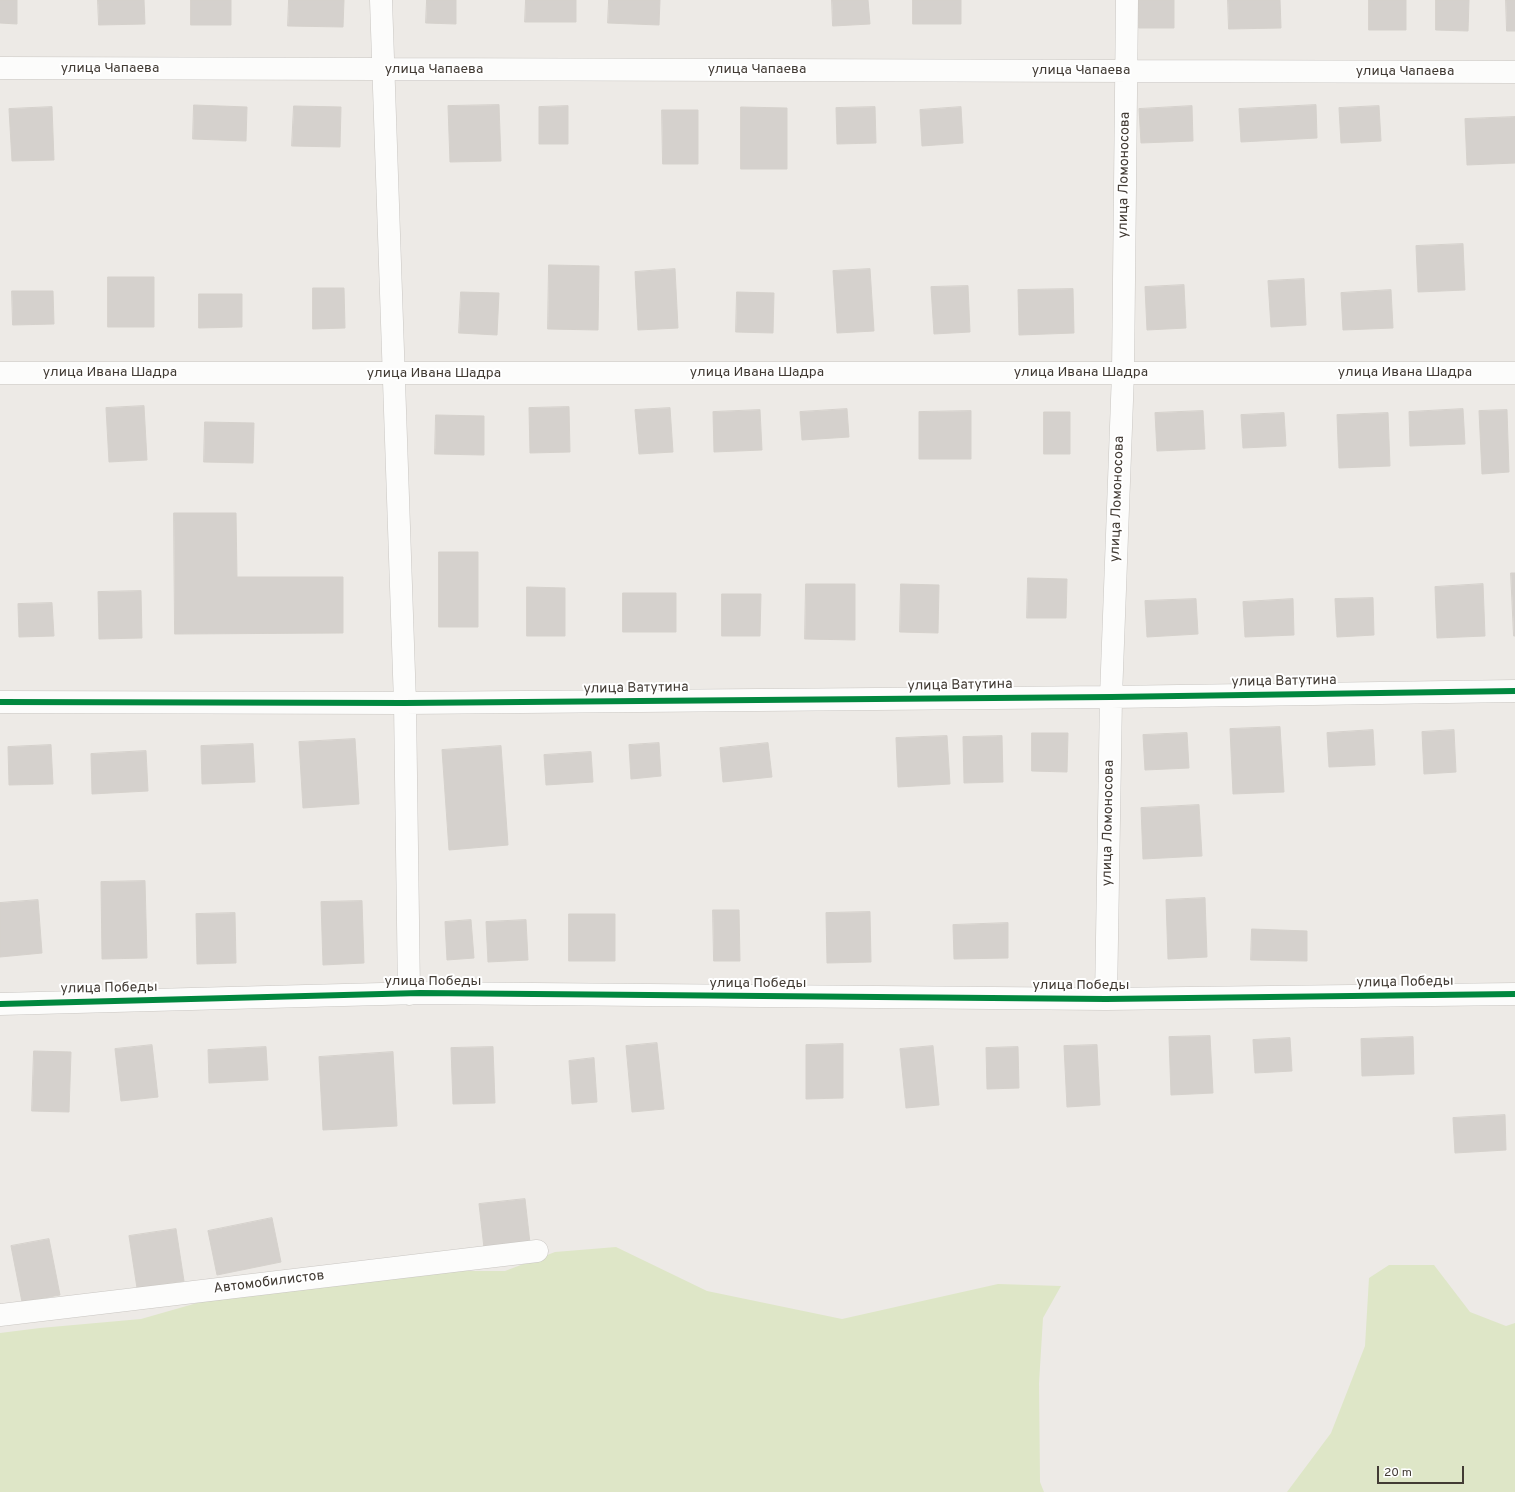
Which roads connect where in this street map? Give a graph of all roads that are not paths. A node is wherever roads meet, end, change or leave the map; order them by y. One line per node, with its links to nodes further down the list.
1 (381, 0): 4 (street)
2 (1127, 0): 5 (street, улица Ломоносова)
3 (0, 68): 4 (street, улица Чапаева)
4 (384, 70): 5 (street, улица Чапаева); 10 (street)
5 (1126, 71): 6 (street, улица Чапаева); 8 (street, улица Ломоносова)
6 (1515, 72)
7 (0, 373): 10 (street, улица Ивана Шадра)
8 (1122, 373): 9 (street, улица Ивана Шадра); 10 (street, улица Ивана Шадра); 12 (street, улица Ломоносова)
9 (1515, 373)
10 (394, 374): 14 (street)
11 (1515, 691): 12 (street, улица Ватутина)
12 (1110, 697): 14 (street, улица Ватутина); 17 (street, улица Ломоносова)
13 (0, 702): 14 (street, улица Ватутина)
14 (406, 703): 15 (street)
15 (409, 994): 17 (street, улица Победы); 18 (street, улица Победы)
16 (1515, 994): 17 (street, улица Победы)
17 (1106, 999)
18 (0, 1004)
19 (537, 1251): 20 (street, Автомобилистов)
20 (0, 1315)

